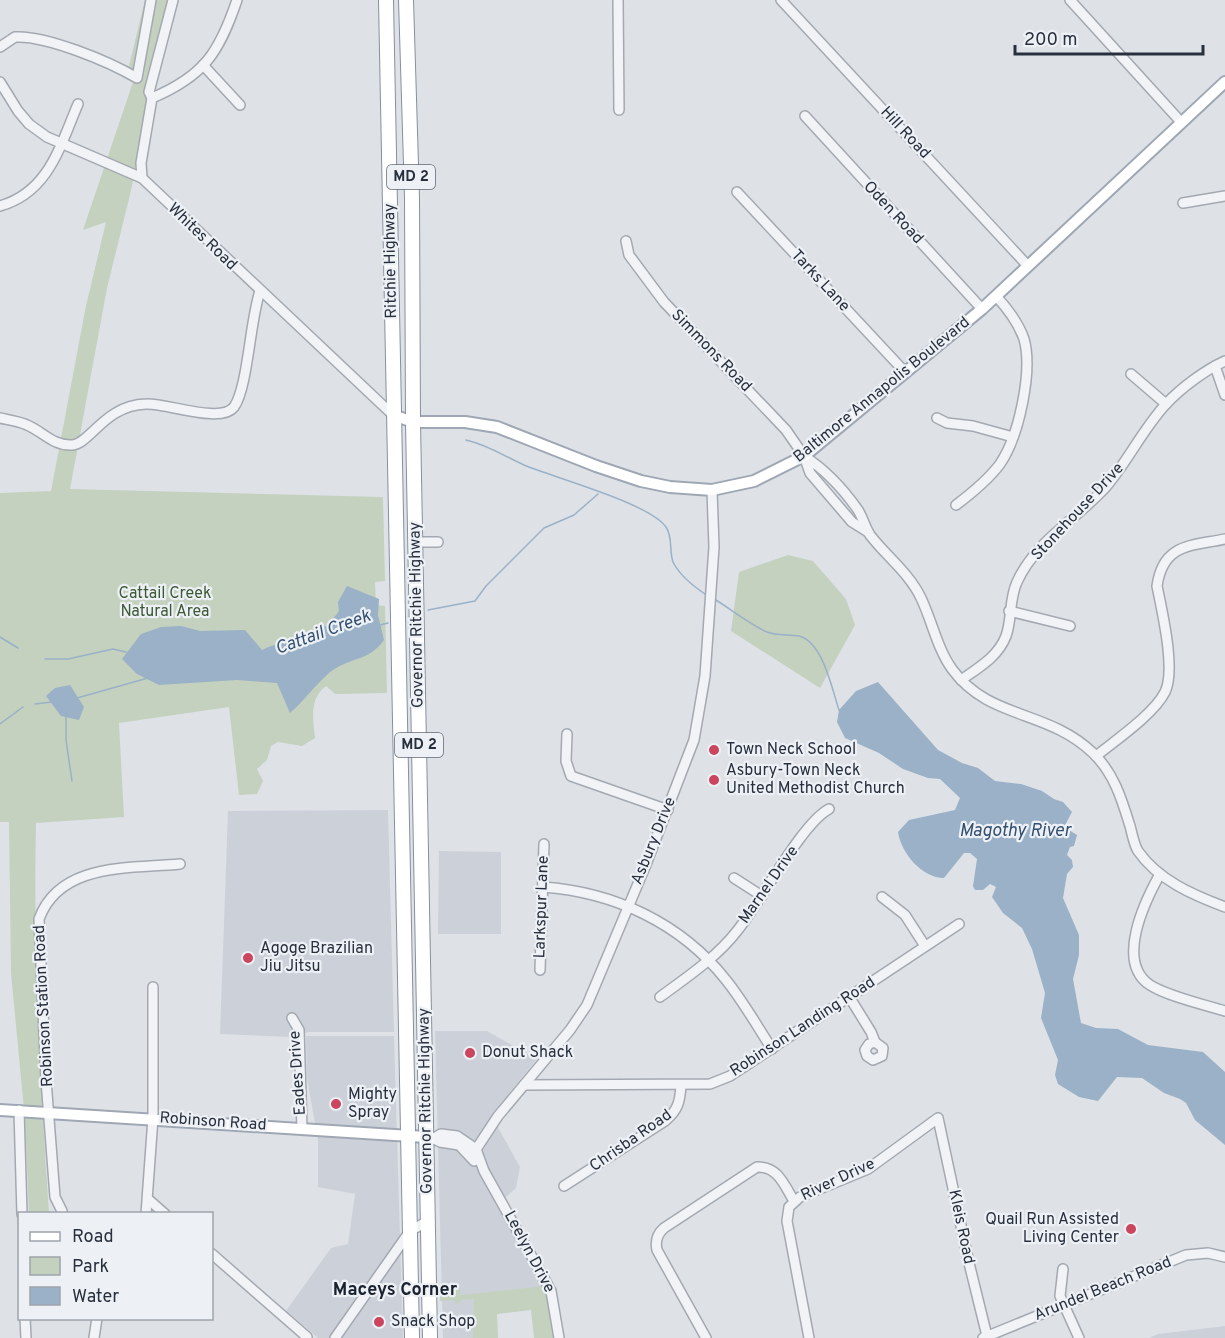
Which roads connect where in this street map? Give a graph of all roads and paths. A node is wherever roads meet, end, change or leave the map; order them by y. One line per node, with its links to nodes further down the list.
1 (151, 0): 9 (street)
2 (173, 0): 13 (street)
3 (237, 0): 10 (street)
4 (386, 0): 36 (highway, Ritchie Highway / MD 2)
5 (406, 0): 39 (highway, Governor Ritchie Highway / MD 2)
6 (618, 0): 16 (street)
7 (781, 0): 26 (street, Hill Road)
8 (1070, 0): 18 (street)
9 (0, 47)
10 (203, 65): 13 (street); 15 (street)
11 (0, 82): 19 (street, Whites Road)
12 (1225, 82): 18 (main road, Baltimore Annapolis Boulevard)
13 (151, 95): 20 (street)
14 (78, 105): 19 (street)
15 (240, 105)
16 (619, 110)
17 (805, 116): 29 (street, Oden Road)
18 (1181, 122): 26 (main road, Baltimore Annapolis Boulevard)
19 (63, 143): 20 (street, Whites Road); 24 (street)
20 (141, 178): 27 (street, Whites Road)
21 (737, 192): 32 (street, Tarks Lane)
22 (1225, 196): 23 (street)
23 (1183, 203)
24 (0, 206)
25 (626, 241): 41 (street, Simmons Road)
26 (1028, 266): 28 (main road, Baltimore Annapolis Boulevard)
27 (260, 291): 36 (street, Whites Road); 37 (street)
28 (996, 296): 29 (main road, Baltimore Annapolis Boulevard); 40 (street)
29 (982, 309): 32 (main road, Baltimore Annapolis Boulevard)
30 (1225, 361): 31 (street, Stonehouse Drive)
31 (1215, 366): 34 (street); 35 (street, Stonehouse Drive)
32 (904, 371): 41 (main road, Baltimore Annapolis Boulevard)
33 (1131, 374): 35 (street)
34 (1225, 395)
35 (1166, 404): 47 (street, Stonehouse Drive)
36 (393, 415): 39 (main road, Baltimore Annapolis Boulevard); 82 (highway, Governor Ritchie Highway / MD 2)
37 (0, 418)
38 (937, 418): 40 (street)
39 (413, 422): 42 (main road, Baltimore Annapolis Boulevard); 45 (highway, Governor Ritchie Highway / MD 2)
40 (1013, 437): 43 (street)
41 (804, 456): 42 (main road, Baltimore Annapolis Boulevard); 49 (street, Simmons Road)
42 (712, 490): 53 (street, Asbury Drive)
43 (956, 505)
44 (1225, 539): 51 (street)
45 (416, 542): 46 (street); 83 (highway, Governor Ritchie Highway / MD 2)
46 (438, 542)
47 (1009, 611): 48 (street); 49 (street, Stonehouse Drive)
48 (1070, 626)
49 (961, 680): 51 (street, Simmons Road)
50 (567, 734): 53 (street)
51 (1096, 756): 56 (street, Simmons Road)
52 (829, 809): 59 (street, Marnel Drive)
53 (668, 810): 61 (street, Asbury Drive)
54 (544, 844): 58 (street, Larkspur Lane)
55 (180, 864): 78 (street, Robinson Station Road)
56 (1160, 874): 62 (street, Simmons Road); 70 (street)
57 (734, 878): 59 (street)
58 (543, 887): 61 (street); 66 (street, Larkspur Lane)
59 (762, 896): 65 (street, Marnel Drive)
60 (882, 897): 64 (street)
61 (627, 907): 65 (street); 74 (street, Asbury Drive)
62 (1225, 907)
63 (959, 924): 64 (street, Robinson Landing Road)
64 (925, 946): 69 (street, Robinson Landing Road)
65 (709, 960): 68 (street, Marnel Drive); 73 (street)
66 (540, 970)
67 (153, 987): 79 (street)
68 (660, 997)
69 (850, 998): 72 (street); 73 (street, Robinson Landing Road)
70 (1225, 1011)
71 (292, 1018): 81 (street, Eades Drive)
72 (875, 1042)
73 (772, 1049): 75 (street, Robinson Landing Road)
74 (524, 1085): 75 (street, Robinson Landing Road); 84 (street, Asbury Drive)
75 (681, 1085): 85 (street, Chrisba Road)
76 (0, 1110): 77 (main road, Robinson Road)
77 (19, 1110): 78 (main road, Robinson Road); 89 (street)
78 (50, 1112): 79 (main road, Robinson Road); 88 (street, Robinson Station Road)
79 (153, 1118): 81 (main road, Robinson Road); 86 (street)
80 (938, 1118): 87 (street, River Drive); 100 (street, Kleis Road)
81 (302, 1129): 82 (main road, Robinson Road)
82 (408, 1135): 83 (main road, Robinson Road); 93 (highway, Governor Ritchie Highway / MD 2)
83 (430, 1137): 84 (street); 92 (highway, Governor Ritchie Highway / MD 2)
84 (473, 1153): 108 (street, Leelyn Drive)
85 (564, 1186)
86 (148, 1199): 90 (street); 91 (street)
87 (794, 1201): 109 (street); 110 (street, River Drive)
88 (62, 1211)
89 (22, 1212)
90 (146, 1212)
91 (163, 1212)
92 (428, 1221): 93 (street); 107 (highway, Governor Ritchie Highway / MD 2)
93 (410, 1232): 105 (street); 106 (highway, Governor Ritchie Highway / MD 2)
94 (213, 1255): 104 (street)
95 (1225, 1257): 97 (street, Arundel Beach Road)
96 (1063, 1269): 97 (street)
97 (1063, 1305): 100 (street, Arundel Beach Road); 111 (street)
98 (25, 1320): 101 (street)
99 (97, 1320): 102 (street)
100 (985, 1337)
101 (26, 1338)
102 (93, 1338)
103 (301, 1338): 104 (street)
104 (308, 1338)
105 (335, 1338)
106 (412, 1338)
107 (430, 1338)
108 (559, 1338)
109 (706, 1338)
110 (809, 1338)
111 (1078, 1338)

